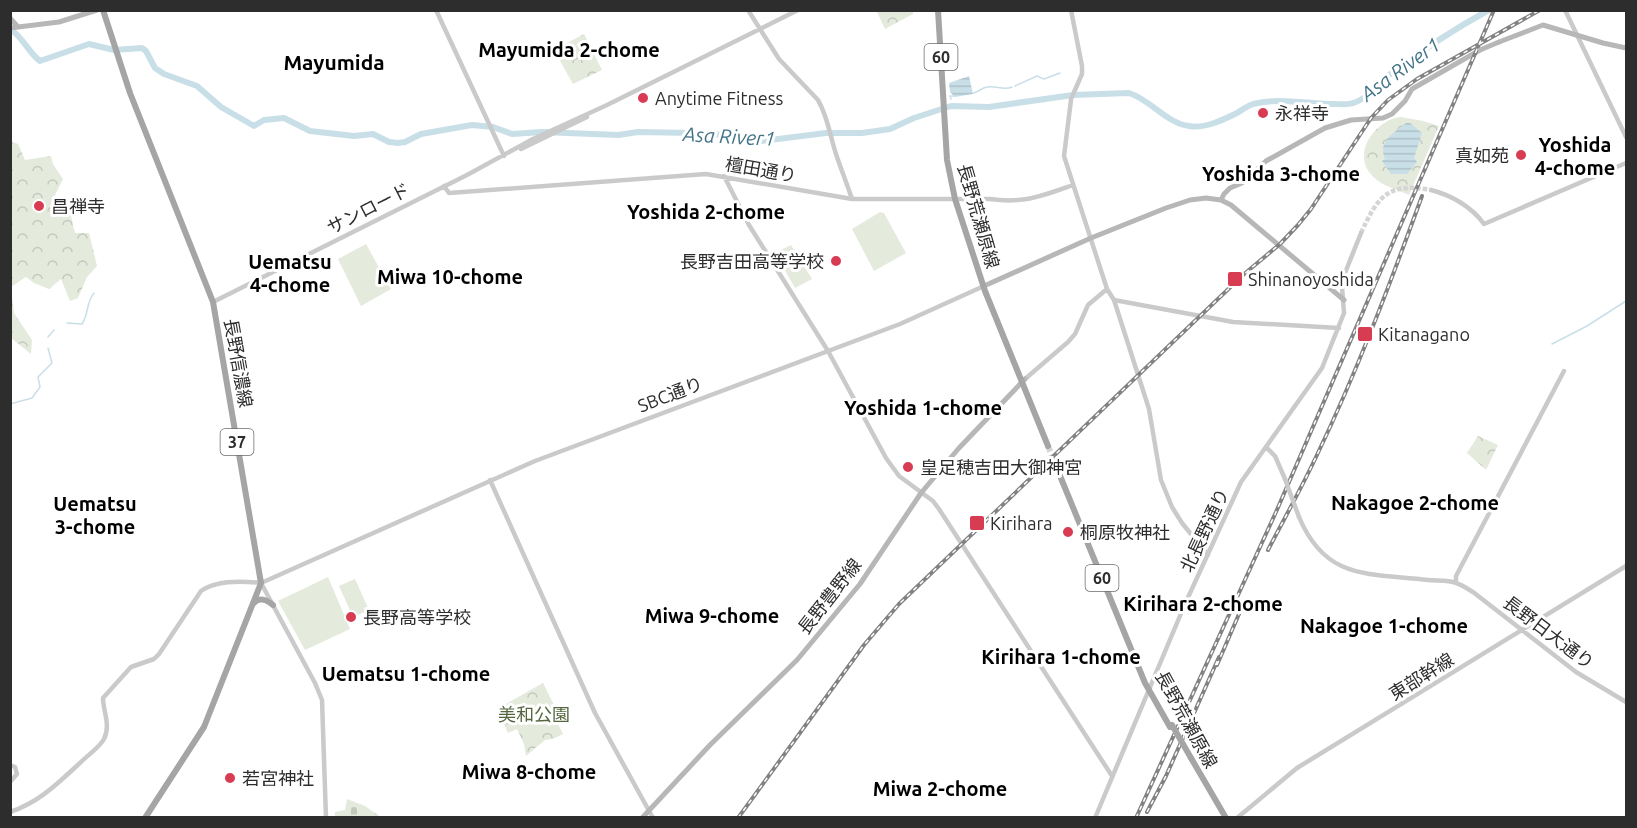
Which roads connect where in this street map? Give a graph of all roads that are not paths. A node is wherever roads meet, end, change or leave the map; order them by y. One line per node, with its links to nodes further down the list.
1 (97, 10): 10 (main road)
2 (103, 10): 31 (main road, 長野信濃線 / 37)
3 (436, 10): 16 (street)
4 (748, 10): 11 (street)
5 (798, 10): 11 (street)
6 (938, 10): 23 (main road, 長野荒瀬原線 / 60)
7 (1071, 10): 19 (street)
8 (1565, 10): 12 (street)
9 (10, 18): 10 (main road)
10 (14, 28)
11 (760, 30): 14 (street); 22 (street)
12 (1577, 35): 13 (main road); 15 (street); 24 (main road, bridge)
13 (1626, 48)
14 (588, 115): 16 (street, サンロード); 16 (street, サンロード)
15 (1626, 137)
16 (504, 156): 20 (street, サンロード)
17 (1626, 163): 21 (street)
18 (724, 176): 20 (street, 檀田通り); 22 (street, 檀田通り); 33 (street)
19 (1073, 185): 23 (street, 檀田通り); 26 (street)
20 (444, 186): 31 (street, サンロード)
21 (1431, 190)
22 (852, 199): 23 (street, 檀田通り)
23 (955, 199): 27 (main road, 長野荒瀬原線 / 60)
24 (1221, 200): 26 (main road, SBC通り); 30 (main road)
25 (1361, 233): 30 (street, 北長野通り)
26 (1091, 238): 27 (main road, SBC通り); 28 (street)
27 (984, 286): 33 (street, SBC通り); 35 (main road, 長野荒瀬原線 / 60)
28 (1107, 289): 29 (street); 35 (street)
29 (1114, 300): 32 (street); 41 (street)
30 (1344, 300): 32 (street, 北長野通り)
31 (213, 302): 43 (main road, 長野信濃線 / 37)
32 (1339, 328): 37 (street, 北長野通り)
33 (828, 351): 39 (street, SBC通り); 40 (street)
34 (1564, 371): 44 (street)
35 (1023, 381): 36 (main road, 長野荒瀬原線 / 60); 40 (main road, 長野豊野線)
36 (1049, 445)
37 (1266, 447): 41 (street, 北長野通り); 44 (street, bridge)
38 (1058, 466): 48 (main road, 長野荒瀬原線 / 60)
39 (490, 480): 43 (street, SBC通り); 53 (street)
40 (921, 493): 51 (street); 53 (main road, 長野豊野線)
41 (1208, 555): 48 (street, 北長野通り)
42 (1626, 566): 47 (street, 東部幹線)
43 (261, 583): 45 (main road); 46 (street); 54 (street)
44 (1456, 583): 47 (street, 長野日大通り)
45 (253, 604): 46 (main road); 55 (main road)
46 (273, 605): 56 (street)
47 (1522, 630): 49 (street, 長野日大通り); 61 (street, 東部幹線)
48 (1150, 688): 51 (street, 北長野通り); 60 (main road, 長野荒瀬原線 / 60, bridge)
49 (1626, 702)
50 (10, 765): 52 (street)
51 (1112, 776): 59 (street, 北長野通り)
52 (10, 782)
53 (649, 810): 57 (main road, 長野豊野線); 58 (street)
54 (10, 812)
55 (145, 818)
56 (326, 818)
57 (642, 818)
58 (653, 818)
59 (1095, 818)
60 (1224, 818)
61 (1237, 818)

